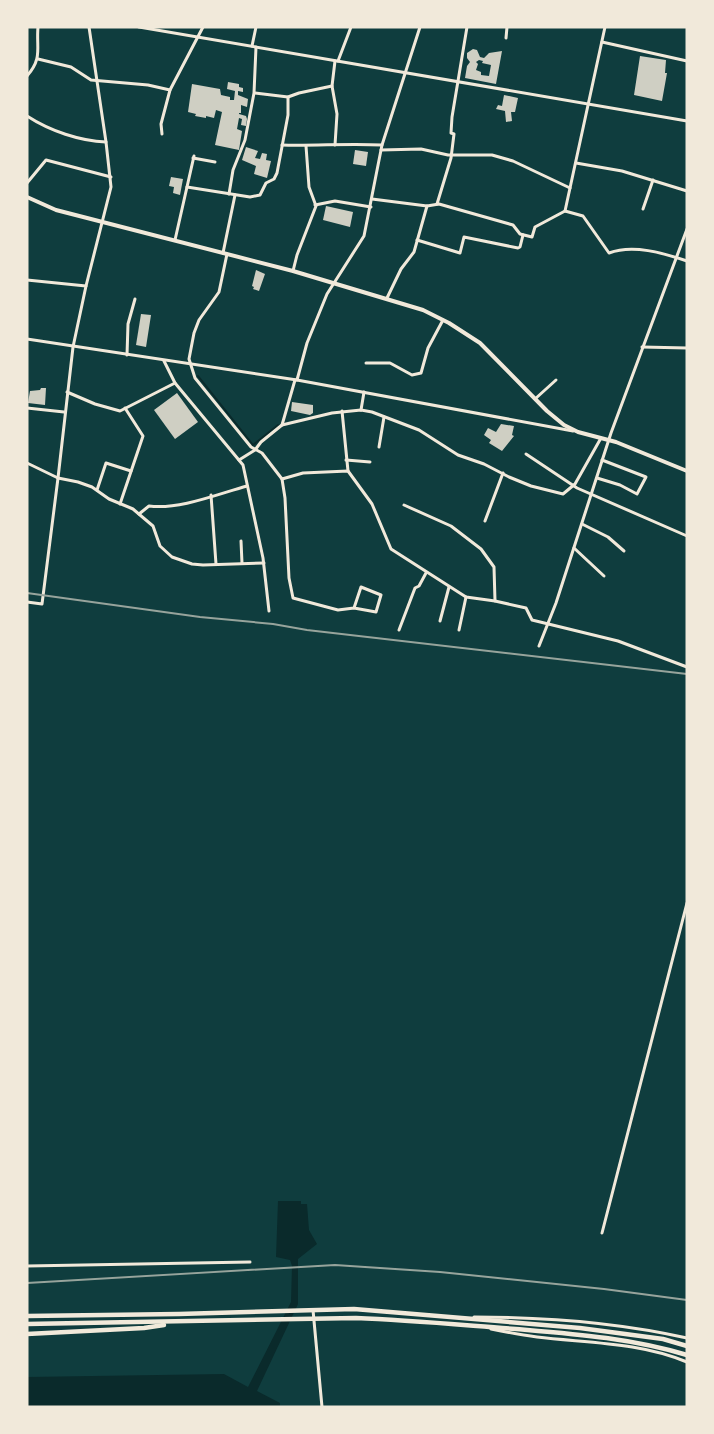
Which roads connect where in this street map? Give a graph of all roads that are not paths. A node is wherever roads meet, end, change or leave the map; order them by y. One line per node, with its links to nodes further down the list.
1 (38, 27): 15 (street)
2 (90, 27): 20 (street)
3 (139, 27): 11 (street)
4 (203, 27): 11 (street)
5 (256, 27): 14 (street)
6 (351, 27): 16 (street)
7 (420, 27): 18 (street)
8 (467, 27): 21 (street)
9 (507, 27): 12 (street)
10 (605, 27): 13 (street)
11 (198, 37): 14 (street); 23 (street)
12 (506, 38)
13 (602, 42): 17 (street); 26 (street)
14 (254, 47): 16 (street); 24 (street)
15 (38, 59): 19 (street); 20 (street)
16 (337, 61): 18 (street); 22 (street)
17 (687, 61)
18 (405, 73): 21 (street); 33 (street)
19 (27, 76)
20 (98, 80): 23 (street); 30 (street)
21 (457, 82): 26 (street); 36 (street)
22 (332, 86): 25 (street); 32 (street)
23 (170, 90): 29 (street)
24 (254, 93): 25 (street); 45 (street)
25 (288, 97): 31 (street)
26 (588, 104): 28 (street); 38 (street)
27 (27, 116): 30 (street)
28 (687, 121)
29 (162, 134)
30 (106, 142): 39 (street)
31 (282, 145): 34 (street); 46 (street)
32 (335, 145): 33 (street); 34 (street)
33 (382, 145): 35 (street)
34 (306, 146): 50 (street)
35 (381, 150): 36 (street); 48 (street)
36 (451, 155): 43 (street); 49 (street)
37 (215, 162): 42 (street)
38 (575, 163): 40 (street); 43 (street)
39 (111, 177): 41 (street); 55 (street)
40 (653, 180): 44 (street); 53 (street)
41 (27, 183)
42 (187, 187): 45 (street); 58 (street)
43 (570, 188): 54 (street)
44 (687, 191)
45 (229, 194): 46 (street)
46 (236, 195): 60 (street)
47 (27, 197): 55 (main road)
48 (372, 199): 51 (street); 52 (street)
49 (437, 204): 51 (street); 57 (street)
50 (315, 205): 52 (street); 63 (street)
51 (427, 206): 59 (street)
52 (370, 207): 65 (street)
53 (643, 209)
54 (565, 211): 57 (street); 61 (street)
55 (102, 223): 58 (main road); 66 (street)
56 (687, 229): 61 (street)
57 (523, 235): 59 (street)
58 (175, 240): 60 (main road)
59 (417, 240): 67 (street)
60 (225, 254): 63 (main road); 77 (street)
61 (676, 257): 62 (street); 72 (street)
62 (687, 261)
63 (293, 271): 65 (main road)
64 (27, 280): 66 (street)
65 (335, 283): 67 (main road); 78 (street)
66 (86, 286): 71 (street)
67 (387, 298): 69 (main road)
68 (135, 299): 74 (street)
69 (443, 320): 76 (street); 83 (main road)
70 (27, 339): 71 (street)
71 (73, 347): 74 (street); 81 (street)
72 (642, 347): 73 (street); 95 (street)
73 (687, 348)
74 (128, 355): 75 (street)
75 (164, 361): 77 (street); 80 (street)
76 (366, 363)
77 (189, 365): 78 (street); 97 (street)
78 (296, 380): 82 (street); 91 (street)
79 (556, 380): 83 (street)
80 (175, 383): 85 (street); 99 (street)
81 (67, 392): 85 (street); 88 (street)
82 (364, 392): 86 (street); 92 (street)
83 (535, 399): 89 (main road)
84 (27, 408): 88 (street)
85 (125, 408): 104 (street)
86 (362, 410): 87 (street); 90 (street)
87 (342, 411): 91 (street); 100 (street)
88 (64, 412): 109 (street)
89 (553, 416): 92 (street); 93 (main road)
90 (384, 417): 96 (street); 107 (street)
91 (282, 425): 97 (street)
92 (548, 426): 93 (street)
93 (578, 432): 94 (main road)
94 (601, 438): 95 (main road); 112 (street)
95 (609, 440): 101 (street); 106 (main road)
96 (379, 447)
97 (255, 450): 99 (street); 110 (street)
98 (526, 454): 112 (street)
99 (239, 460): 111 (street)
100 (346, 460): 102 (street); 105 (street)
101 (602, 460): 108 (street); 108 (street)
102 (370, 462)
103 (27, 463): 109 (street)
104 (131, 471): 113 (street); 116 (street)
105 (348, 471): 110 (street); 128 (street)
106 (687, 471)
107 (503, 473): 112 (street); 119 (street)
108 (597, 477): 115 (street)
109 (58, 478): 113 (street); 133 (street)
110 (282, 479): 134 (street)
111 (247, 486): 114 (street); 126 (street)
112 (574, 486): 115 (street)
113 (97, 490): 116 (street)
114 (211, 495): 118 (street); 127 (street)
115 (591, 495): 120 (street); 121 (street)
116 (120, 504): 118 (street)
117 (404, 505): 132 (street)
118 (139, 514): 127 (street)
119 (485, 521)
120 (582, 524): 123 (street); 124 (street)
121 (687, 536)
122 (241, 541): 125 (street)
123 (574, 548): 129 (street); 137 (street)
124 (624, 551)
125 (242, 563): 126 (street); 127 (street)
126 (264, 563): 135 (street)
127 (216, 564)
128 (426, 573): 130 (street); 138 (street)
129 (604, 576)
130 (449, 587): 131 (street); 136 (street)
131 (466, 597): 132 (street); 139 (street)
132 (495, 601): 137 (street)
133 (27, 602)
134 (354, 608): 134 (street)
135 (269, 611)
136 (440, 621)
137 (548, 625): 140 (street); 141 (street)
138 (399, 630)
139 (459, 630)
140 (538, 646)
141 (687, 667)
142 (687, 903): 143 (street)
143 (602, 1233)
144 (250, 1262): 145 (street)
145 (27, 1266)
146 (313, 1309): 147 (main road); 148 (main road); 149 (street)
147 (27, 1316)
148 (472, 1317): 154 (street); 155 (main road)
149 (314, 1319): 150 (main road); 152 (main road); 158 (street)
150 (178, 1323): 151 (main road); 153 (main road)
151 (27, 1324)
152 (472, 1326): 156 (main road); 157 (street)
153 (27, 1334)
154 (687, 1338)
155 (687, 1346)
156 (687, 1355)
157 (687, 1362)
158 (322, 1407)

